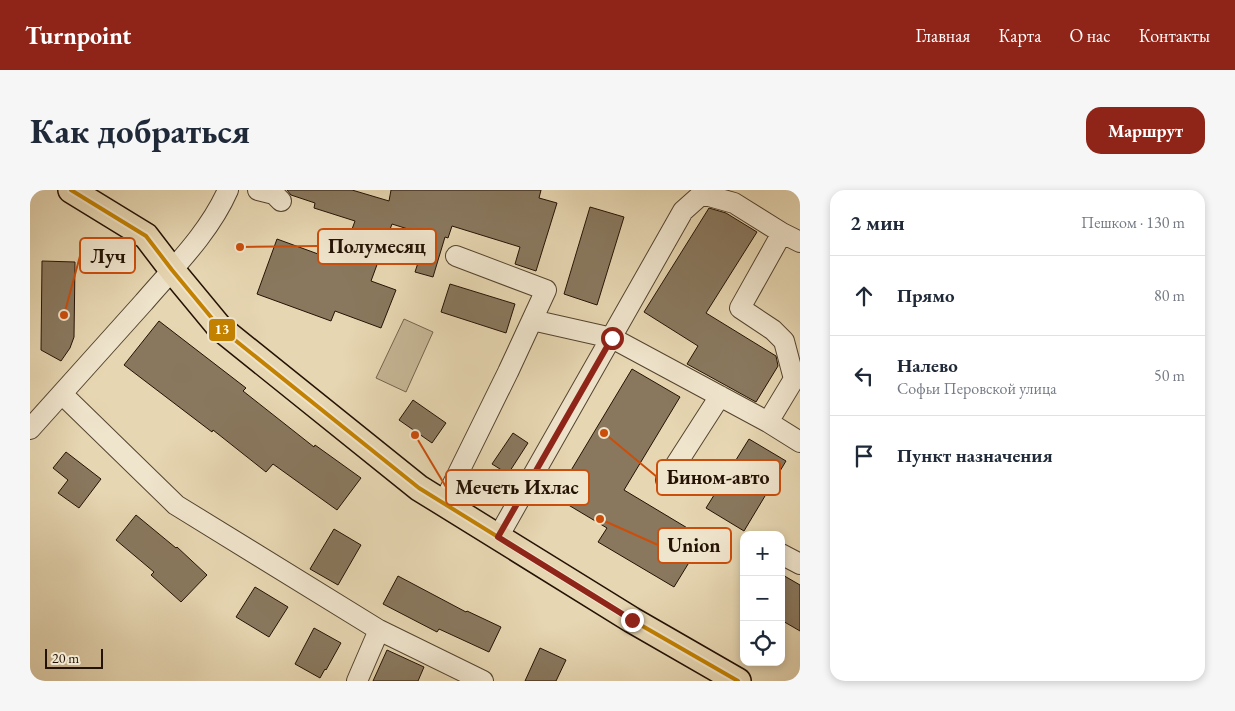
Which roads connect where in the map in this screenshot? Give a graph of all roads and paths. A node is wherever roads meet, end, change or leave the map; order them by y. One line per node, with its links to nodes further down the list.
1 (71, 190): 8 (main road)
2 (228, 190): 8 (street)
3 (258, 190): 4 (street)
4 (281, 201)
5 (782, 233): 6 (street); 10 (street); 13 (street)
6 (800, 242)
7 (456, 256): 9 (street)
8 (172, 270): 11 (street); 17 (main road)
9 (532, 320): 10 (street); 17 (street)
10 (612, 338): 12 (street); 18 (street)
11 (62, 394): 14 (street); 21 (street)
12 (720, 396): 13 (street); 16 (street)
13 (768, 422): 15 (street)
14 (30, 430)
15 (800, 442)
16 (666, 480)
17 (444, 504): 18 (main road)
18 (498, 537): 24 (main road)
19 (785, 556): 20 (street)
20 (800, 564)
21 (379, 630): 22 (street); 23 (street)
22 (357, 681)
23 (483, 681)
24 (738, 681)

